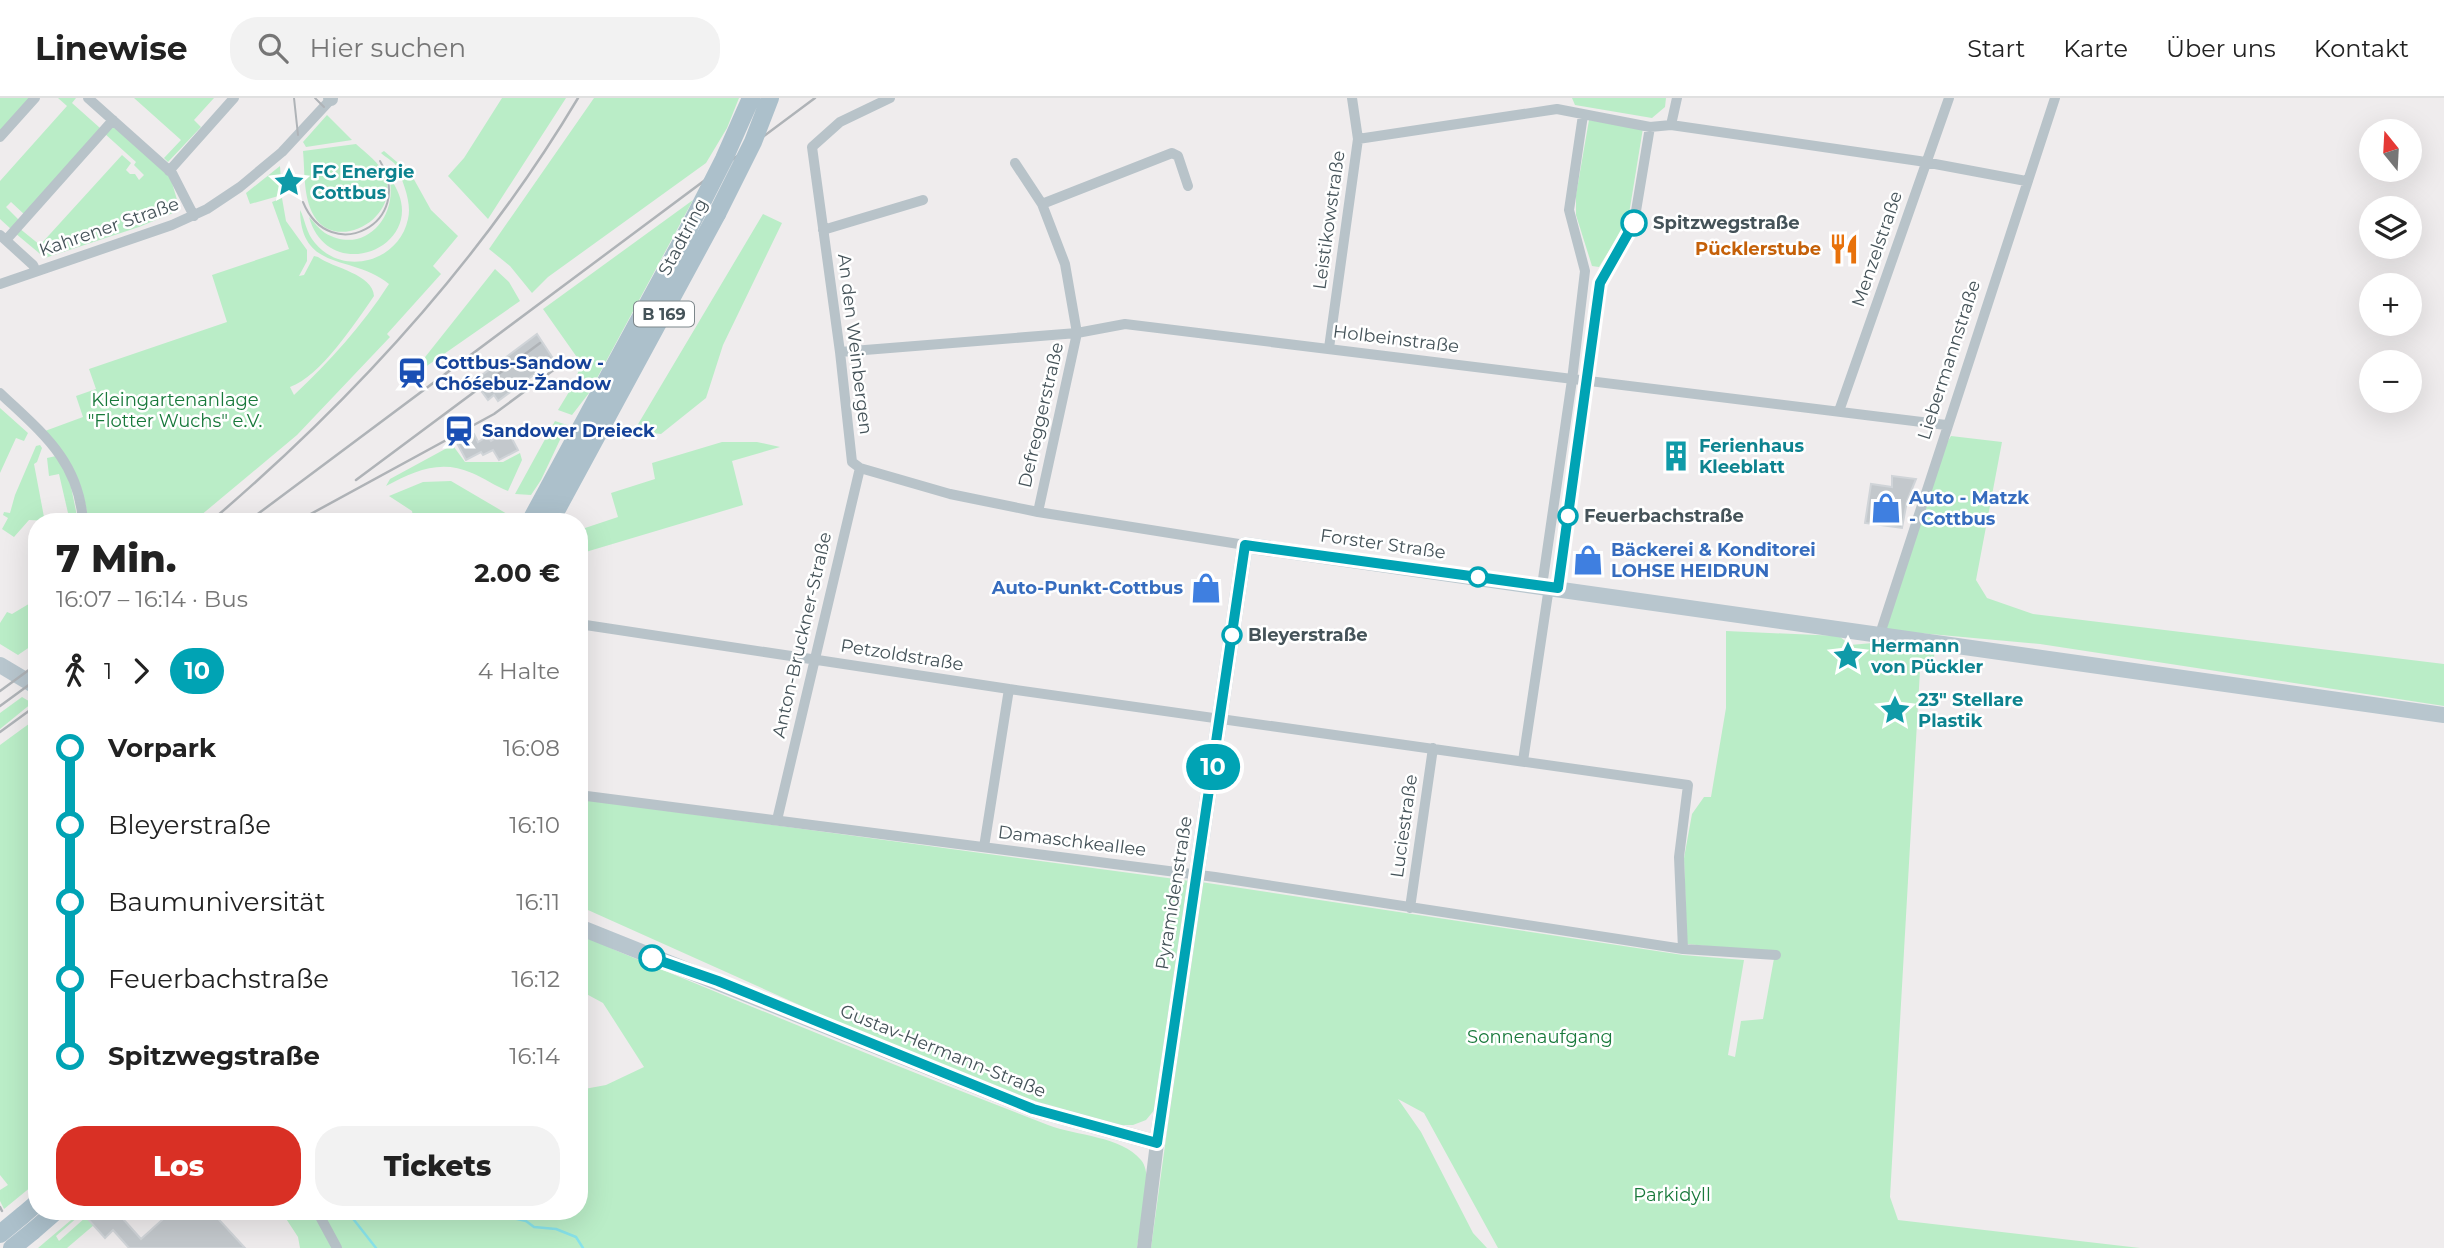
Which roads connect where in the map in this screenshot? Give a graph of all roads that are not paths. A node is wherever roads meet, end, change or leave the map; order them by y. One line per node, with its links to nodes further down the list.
1 (35, 98): 17 (street)
2 (88, 98): 14 (street, Kahrener Straße)
3 (234, 98): 21 (street)
4 (331, 98): 26 (street, Kahrener Straße)
5 (751, 98): 42 (main road, Stadtring / B 169, bridge)
6 (770, 98): 43 (main road, Stadtring / B 169, bridge)
7 (890, 98): 27 (street, An den Weinbergen)
8 (1352, 98): 18 (street, Leistikowstraße)
9 (1677, 98): 15 (street)
10 (1948, 98): 19 (street, Menzelstraße)
11 (2055, 98): 22 (street, Liebermannstraße)
12 (1558, 103): 13 (street); 18 (street)
13 (1583, 115): 16 (street); 34 (street)
14 (113, 120): 21 (street, Kahrener Straße); 28 (street, Kahrener Straße)
15 (1671, 125): 16 (street); 19 (street)
16 (1650, 127): 35 (street)
17 (0, 137)
18 (1358, 139): 32 (street, Leistikowstraße)
19 (1926, 162): 22 (street); 37 (street, Menzelstraße)
20 (1015, 163): 25 (street, Defreggerstraße)
21 (169, 171): 26 (street, Kahrener Straße)
22 (2026, 181): 38 (street, Liebermannstraße)
23 (1188, 186): 25 (street)
24 (923, 200): 27 (street)
25 (1042, 204): 31 (street, Defreggerstraße)
26 (194, 216): 29 (street, Kahrener Straße)
27 (823, 230): 33 (street, An den Weinbergen)
28 (3, 237): 29 (street, Kahrener Straße)
29 (36, 271): 30 (street, Kahrener Straße)
30 (0, 284)
31 (1077, 332): 32 (street, Holbeinstraße); 33 (street, Holbeinstraße); 40 (street, Defreggerstraße)
32 (1329, 348): 34 (street, Holbeinstraße)
33 (840, 352): 39 (street, An den Weinbergen)
34 (1572, 380): 35 (street, Holbeinstraße); 45 (street)
35 (1586, 381): 37 (street, Holbeinstraße); 45 (street)
36 (0, 393): 41 (street)
37 (1839, 411): 38 (street, Holbeinstraße)
38 (1946, 425): 47 (street, Liebermannstraße)
39 (856, 465): 40 (street, Forster Straße); 48 (street, Anton-Bruckner-Straße)
40 (1038, 512): 44 (street, Forster Straße)
41 (81, 513)
42 (535, 513)
43 (555, 513)
44 (1245, 545): 45 (main road, Forster Straße); 53 (main road, Pyramidenstraße)
45 (1550, 587): 47 (main road, Forster Straße); 55 (street)
46 (588, 625): 48 (street, Petzoldstraße)
47 (1880, 634): 52 (main road, Forster Straße)
48 (814, 660): 51 (street, Petzoldstraße); 57 (street, Anton-Bruckner-Straße)
49 (0, 665): 50 (main road)
50 (28, 682)
51 (1009, 689): 53 (street, Petzoldstraße); 58 (street)
52 (2444, 715)
53 (1221, 718): 54 (street); 59 (main road, Pyramidenstraße)
54 (1433, 748): 55 (street); 60 (street, Luciestraße)
55 (1523, 761): 63 (street)
56 (588, 796): 57 (street, Damaschkeallee)
57 (777, 820): 58 (street, Damaschkeallee)
58 (984, 847): 59 (street, Damaschkeallee)
59 (1197, 875): 60 (street, Damaschkeallee); 66 (main road, Pyramidenstraße)
60 (1410, 908): 63 (street, Damaschkeallee)
61 (588, 920): 65 (main road, Gustav-Hermann-Straße)
62 (588, 931): 65 (main road, Gustav-Hermann-Straße)
63 (1683, 949): 64 (street, Damaschkeallee)
64 (1776, 956)
65 (718, 981): 66 (main road, Gustav-Hermann-Straße)
66 (1157, 1143): 73 (street, Pyramidenstraße)
67 (28, 1211): 70 (main road, bridge)
68 (46, 1220): 71 (main road, bridge)
69 (322, 1220): 72 (street)
70 (0, 1234)
71 (12, 1248)
72 (337, 1248)
73 (1144, 1248)

